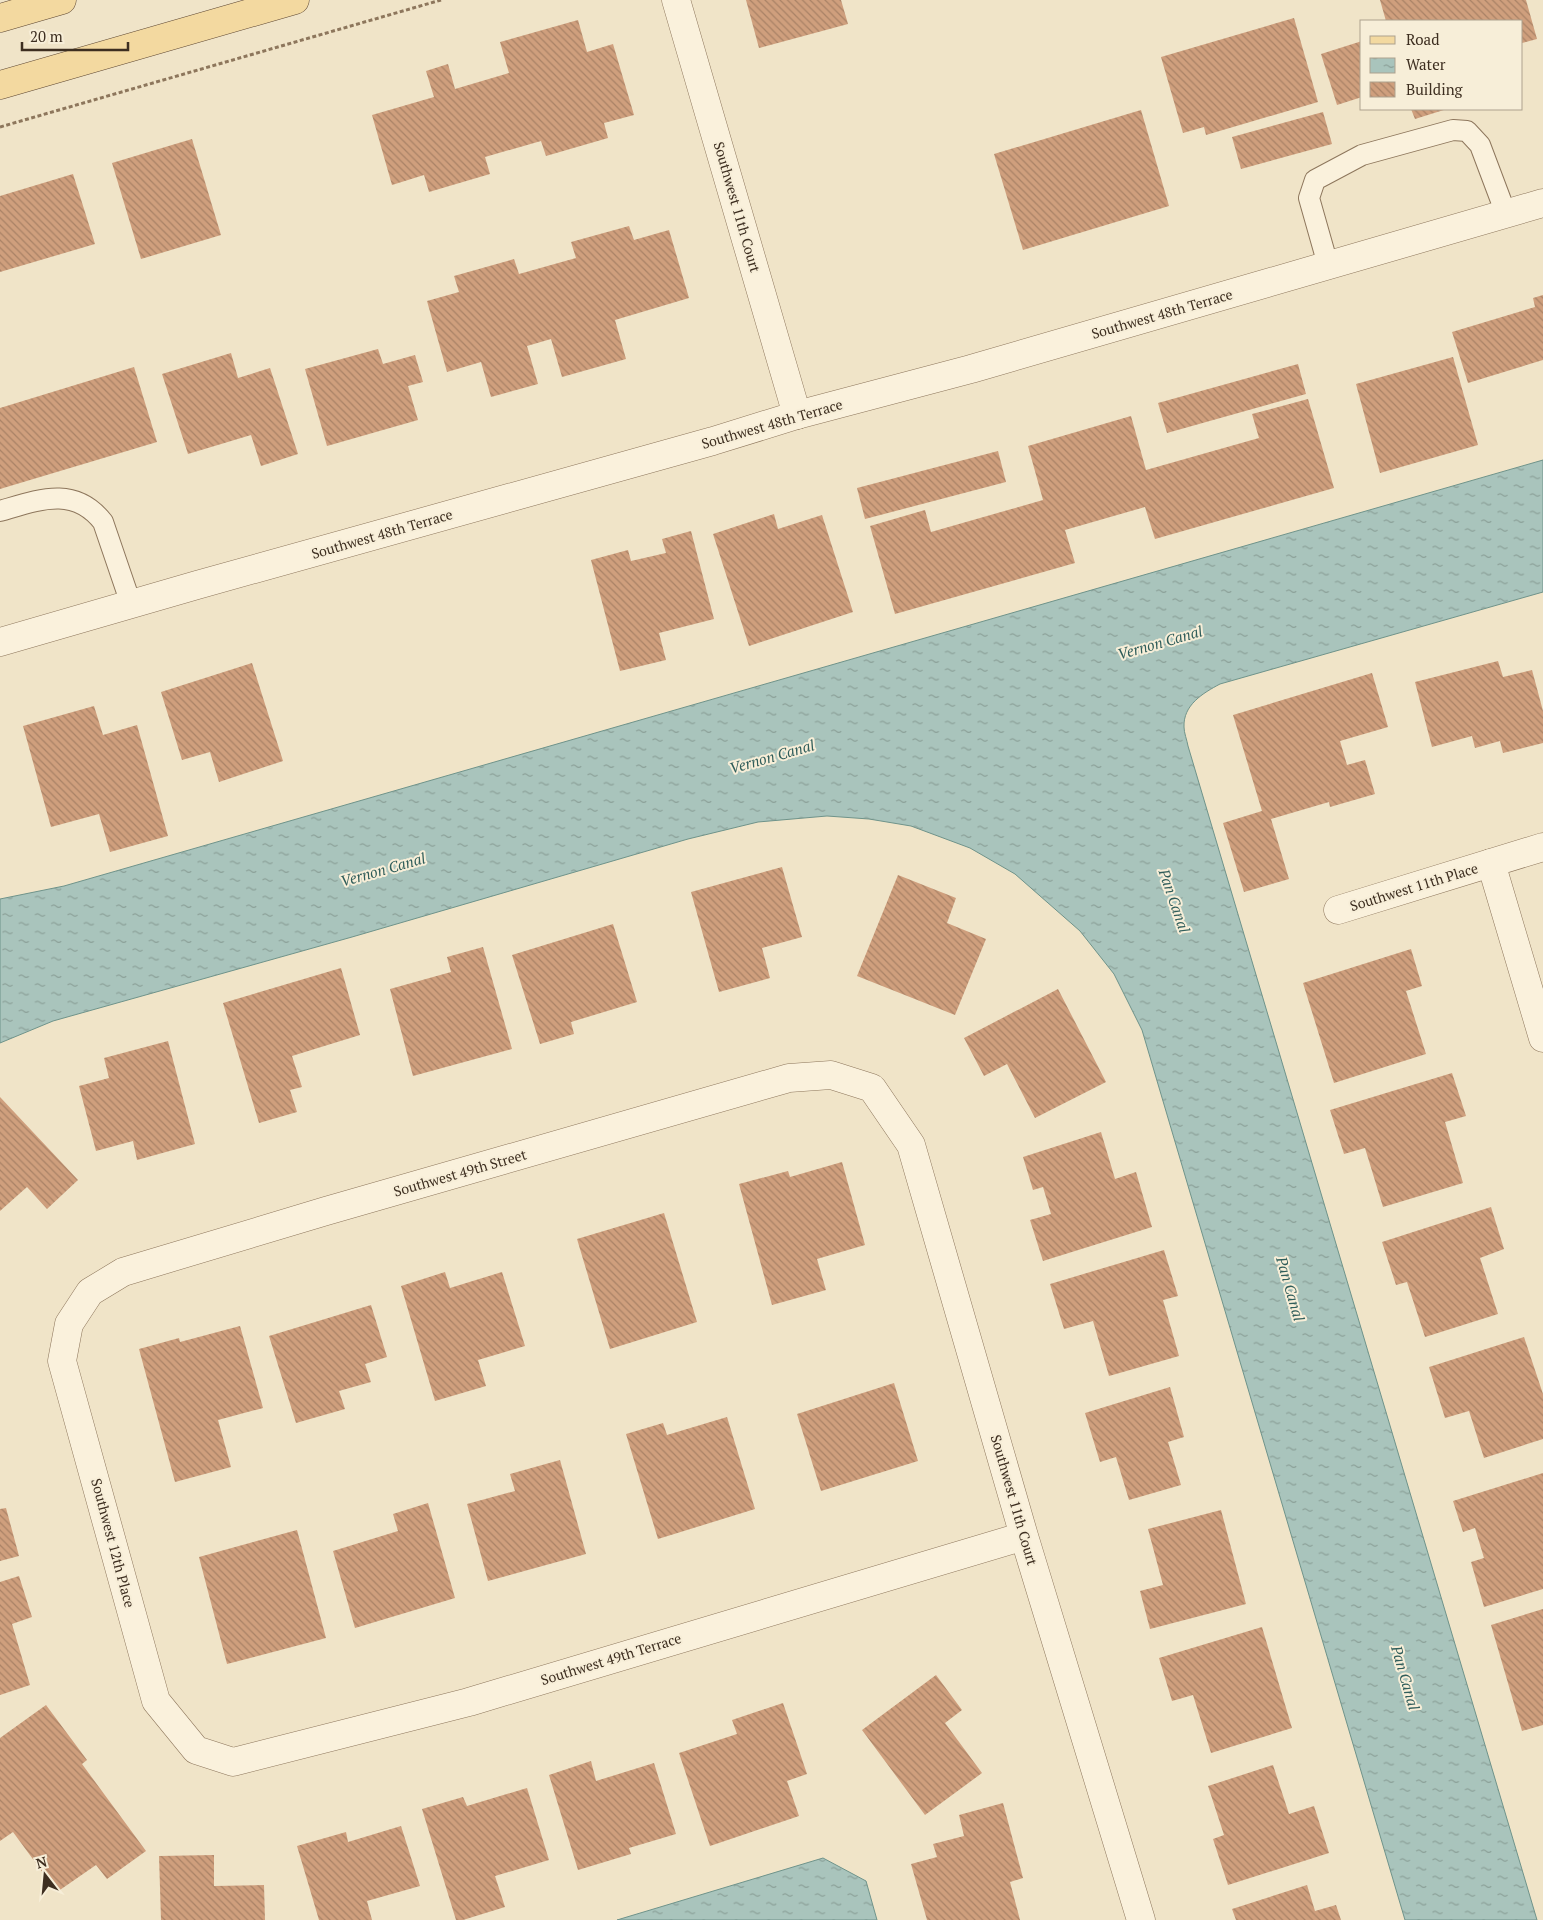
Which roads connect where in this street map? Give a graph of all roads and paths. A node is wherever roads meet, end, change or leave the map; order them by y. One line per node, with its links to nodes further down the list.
1 (62, 0): 5 (main road)
2 (295, 0): 6 (main road)
3 (441, 0): 7 (path)
4 (676, 0): 11 (street, Southwest 11th Court)
5 (0, 18)
6 (0, 85)
7 (0, 127)
8 (1543, 203): 9 (street, Southwest 48th Terrace)
9 (1506, 214): 10 (street, Southwest 48th Terrace); 10 (lane)
10 (1328, 266): 11 (street, Southwest 48th Terrace)
11 (796, 415): 13 (street, Southwest 48th Terrace)
12 (0, 510): 13 (lane)
13 (131, 604): 14 (street, Southwest 48th Terrace)
14 (0, 642)
15 (1543, 847): 16 (street, Southwest 11th Place)
16 (1491, 863): 17 (street, Southwest 11th Place); 18 (street, Southwest 11th Place)
17 (1338, 910)
18 (1543, 1038)
19 (872, 1088): 20 (street, Southwest 49th Street); 21 (street, Southwest 11th Court)
20 (69, 1324): 22 (street, Southwest 12th Place)
21 (1024, 1536): 22 (street, Southwest 49th Terrace); 23 (street, Southwest 11th Court)
22 (196, 1750)
23 (1141, 1920)

